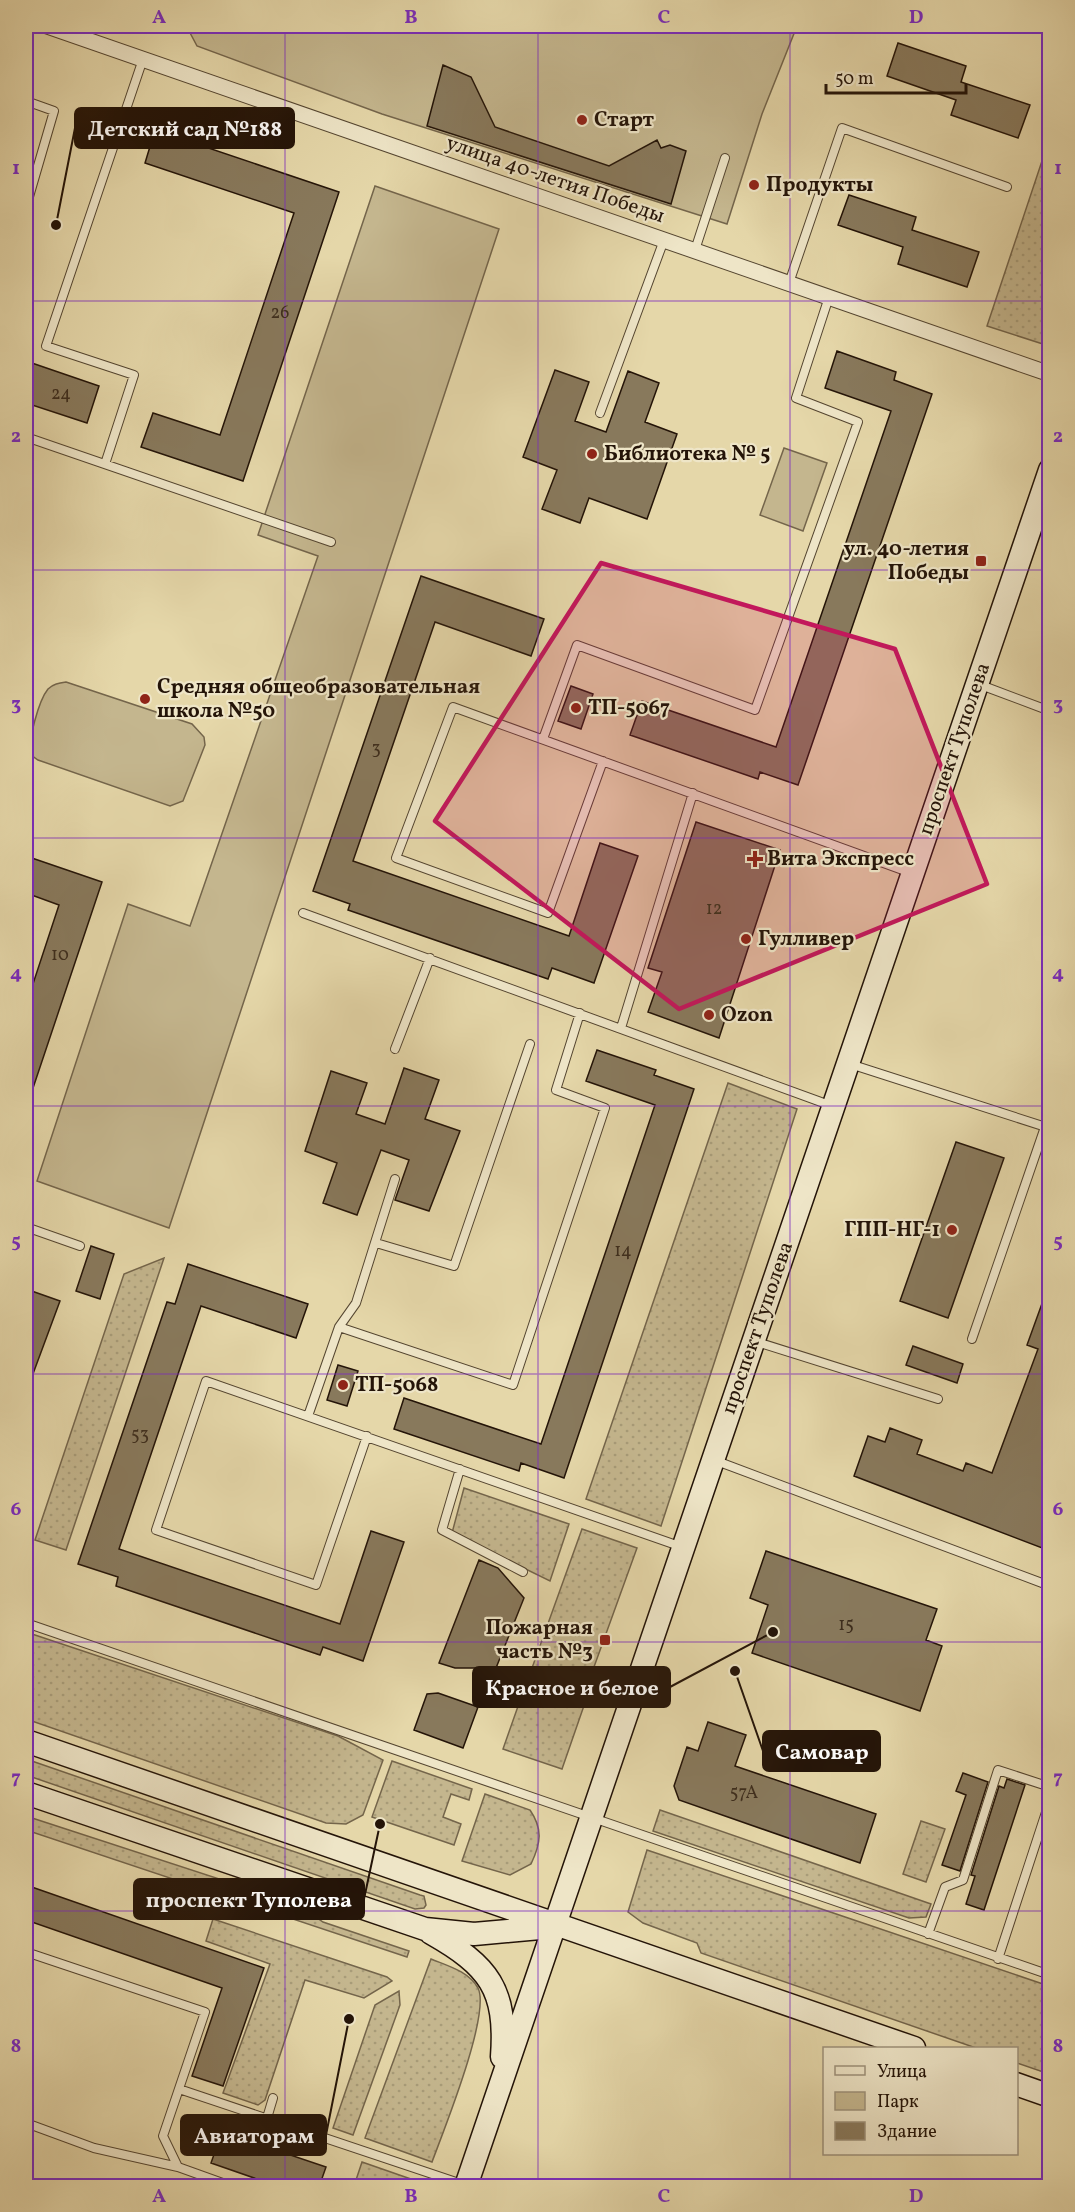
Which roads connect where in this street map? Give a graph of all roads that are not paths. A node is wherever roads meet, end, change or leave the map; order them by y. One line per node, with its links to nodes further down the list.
1 (47, 26): 4 (street, улица 40-летия Победы)
2 (1045, 26): 3 (lane)
3 (1050, 27)
4 (142, 59): 9 (street, улица 40-летия Победы); 16 (lane)
5 (26, 101): 8 (lane)
6 (724, 158): 10 (lane)
7 (1007, 187): 11 (lane)
8 (26, 207)
9 (664, 240): 10 (street, улица 40-летия Победы); 14 (lane)
10 (695, 250): 11 (street, улица 40-летия Победы)
11 (789, 283): 12 (street, улица 40-летия Победы)
12 (829, 297): 13 (street, улица 40-летия Победы); 21 (lane)
13 (1050, 374)
14 (600, 413)
15 (26, 437): 16 (lane)
16 (105, 464): 18 (lane)
17 (1050, 470): 19 (main road, проспект Туполева)
18 (331, 542)
19 (977, 684): 20 (lane); 24 (main road, проспект Туполева)
20 (1050, 711)
21 (543, 739): 22 (lane); 22 (lane)
22 (603, 761): 23 (lane)
23 (693, 794): 24 (lane); 28 (lane)
24 (913, 873): 31 (main road, проспект Туполева)
25 (303, 913): 26 (lane)
26 (430, 958): 27 (lane); 30 (lane)
27 (580, 1013): 28 (lane); 38 (lane)
28 (621, 1028): 32 (lane)
29 (531, 1044): 36 (lane)
30 (395, 1049)
31 (848, 1064): 32 (main road, проспект Туполева); 33 (lane)
32 (834, 1106): 40 (main road, проспект Туполева)
33 (1047, 1128): 39 (lane)
34 (395, 1179): 36 (lane)
35 (26, 1227): 37 (lane)
36 (376, 1243): 38 (lane)
37 (80, 1246)
38 (339, 1327): 42 (lane)
39 (972, 1339)
40 (754, 1341): 41 (lane); 44 (main road, проспект Туполева)
41 (938, 1400)
42 (308, 1416): 43 (lane); 43 (lane)
43 (367, 1436): 45 (lane)
44 (713, 1460): 46 (main road, проспект Туполева); 48 (lane)
45 (460, 1469): 46 (lane); 47 (lane)
46 (684, 1547): 54 (main road, проспект Туполева)
47 (523, 1572)
48 (1050, 1587)
49 (26, 1623): 54 (lane)
50 (26, 1741): 55 (main road)
51 (1050, 1787): 57 (lane)
52 (26, 1793): 56 (main road)
53 (1050, 1800): 59 (lane)
54 (592, 1817): 55 (main road, проспект Туполева); 57 (lane)
55 (555, 1926): 56 (main road); 61 (main road); 62 (main road, проспект Туполева)
56 (424, 1929): 62 (main road)
57 (928, 1934): 59 (lane)
58 (26, 1952): 64 (lane)
59 (998, 1959): 60 (lane)
60 (1050, 1975)
61 (908, 2047)
62 (501, 2081): 70 (main road, проспект Туполева)
63 (1018, 2084): 65 (main road)
64 (179, 2089): 67 (lane); 69 (lane)
65 (1050, 2096)
66 (273, 2098): 67 (lane)
67 (267, 2118): 70 (lane)
68 (26, 2124): 69 (lane)
69 (178, 2167): 71 (lane)
70 (466, 2186)
71 (231, 2187)

